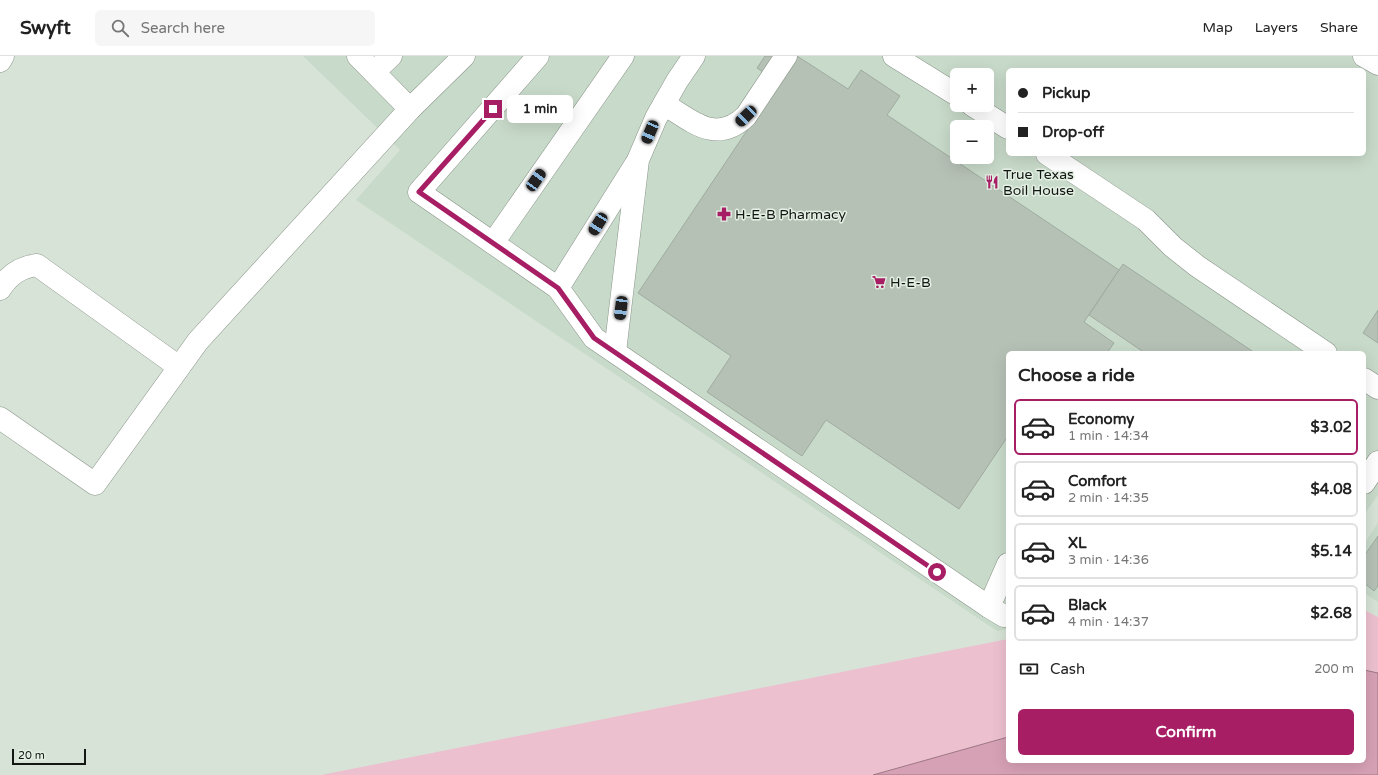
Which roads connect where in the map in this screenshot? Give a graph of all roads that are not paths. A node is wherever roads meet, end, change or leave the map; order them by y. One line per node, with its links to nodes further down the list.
1 (3, 56): 11 (main road)
2 (358, 56): 13 (main road)
3 (391, 56): 13 (main road)
4 (464, 56): 16 (main road)
5 (538, 56): 21 (main road)
6 (623, 56): 21 (main road)
7 (694, 56): 15 (main road)
8 (786, 56): 15 (main road)
9 (894, 56): 14 (main road)
10 (1364, 56): 12 (main road)
11 (0, 61)
12 (1378, 64)
13 (374, 72): 16 (main road)
14 (950, 91)
15 (664, 104): 20 (main road)
16 (410, 109): 26 (main road)
17 (983, 112): 18 (main road)
18 (1006, 127)
19 (1050, 156): 24 (main road)
20 (638, 160): 23 (main road); 25 (main road)
21 (493, 243): 23 (main road)
22 (4, 283): 26 (main road)
23 (558, 288): 25 (main road)
24 (1323, 351)
25 (615, 352): 33 (main road)
26 (179, 367): 29 (main road)
27 (1366, 380): 28 (main road)
28 (1378, 388)
29 (0, 418)
30 (1378, 462): 31 (main road)
31 (1366, 479)
32 (1006, 574): 33 (main road)
33 (998, 612)

